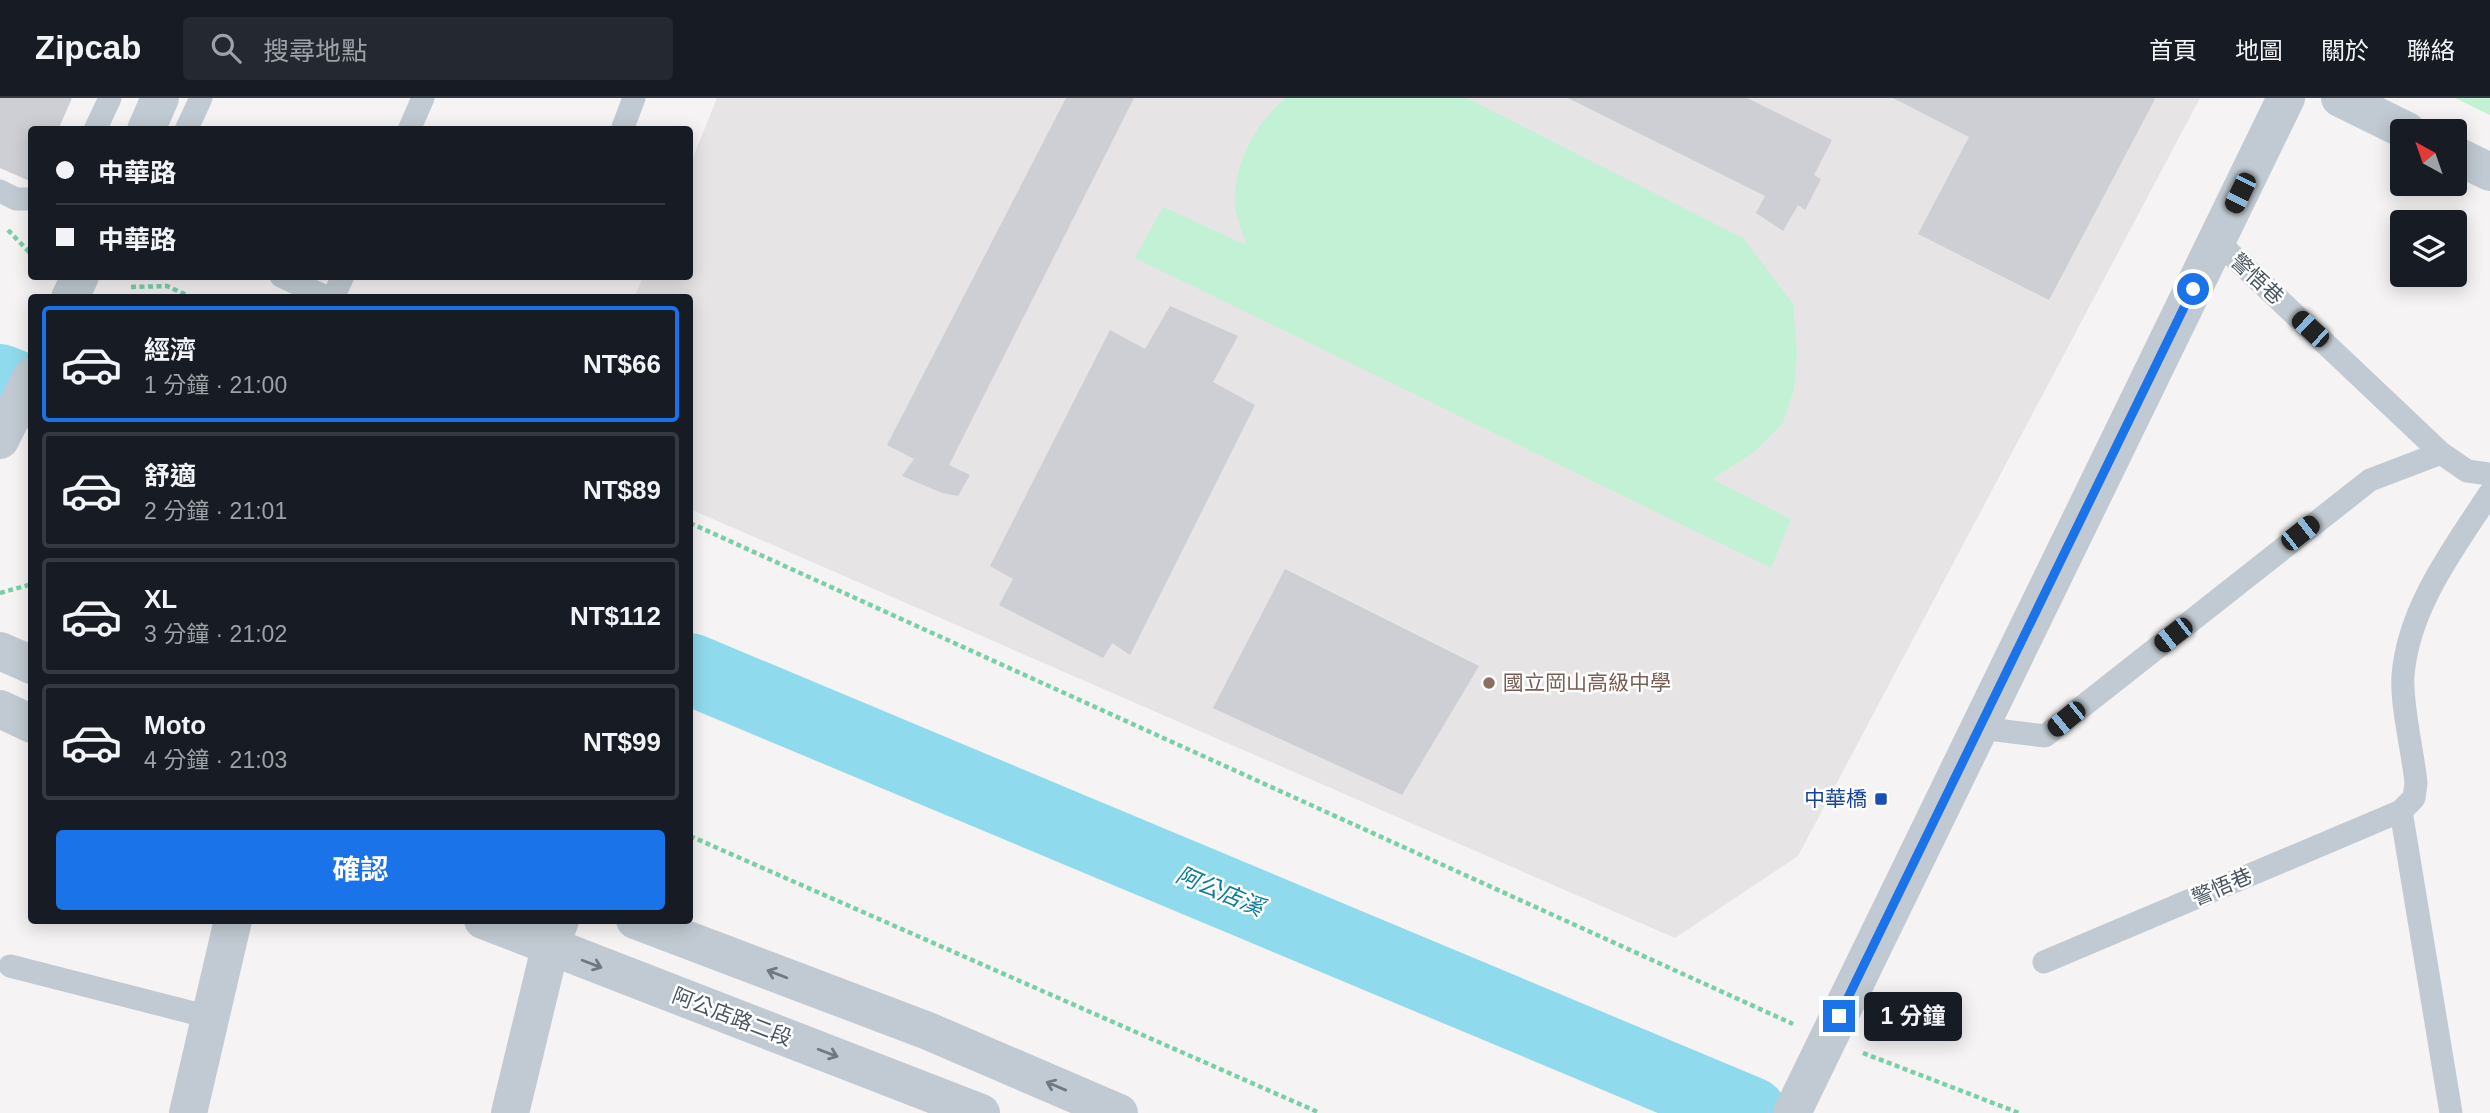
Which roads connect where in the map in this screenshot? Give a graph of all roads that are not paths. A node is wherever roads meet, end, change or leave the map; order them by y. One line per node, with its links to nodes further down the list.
1 (110, 98): 9 (lane)
2 (160, 98): 10 (street)
3 (201, 98): 11 (lane)
4 (423, 98): 12 (lane)
5 (634, 98): 13 (lane)
6 (2286, 98): 18 (street)
7 (2340, 98): 8 (street)
8 (2390, 123)
9 (97, 126)
10 (148, 126)
11 (188, 126)
12 (410, 126)
13 (624, 126)
14 (2468, 161): 15 (street)
15 (2490, 172)
16 (0, 191): 17 (lane)
17 (28, 199)
18 (2217, 241): 23 (lane, 警悟巷); 30 (street)
19 (290, 280): 20 (lane)
20 (319, 294)
21 (28, 384): 22 (street)
22 (0, 440)
23 (2441, 453): 24 (lane, 警悟巷); 30 (lane)
24 (2490, 474)
25 (2490, 493): 31 (lane)
26 (0, 651): 27 (street)
27 (28, 664)
28 (0, 709): 29 (street)
29 (28, 721)
30 (1980, 728): 45 (street)
31 (2400, 811): 36 (lane, 警悟巷); 46 (lane)
32 (232, 924): 38 (street)
33 (504, 924): 35 (street, 阿公店路二段)
34 (646, 924): 39 (street, one-way to 34)
35 (555, 934): 40 (street, 阿公店路二段, one-way to 40); 42 (street)
36 (2043, 962)
37 (10, 966): 38 (lane)
38 (209, 1017): 41 (street)
39 (928, 1031): 40 (street); 44 (street, one-way to 39)
40 (910, 1099): 43 (street, 阿公店路二段)
41 (188, 1113)
42 (510, 1113)
43 (981, 1113)
44 (1119, 1113)
45 (1792, 1113)
46 (2451, 1113)

